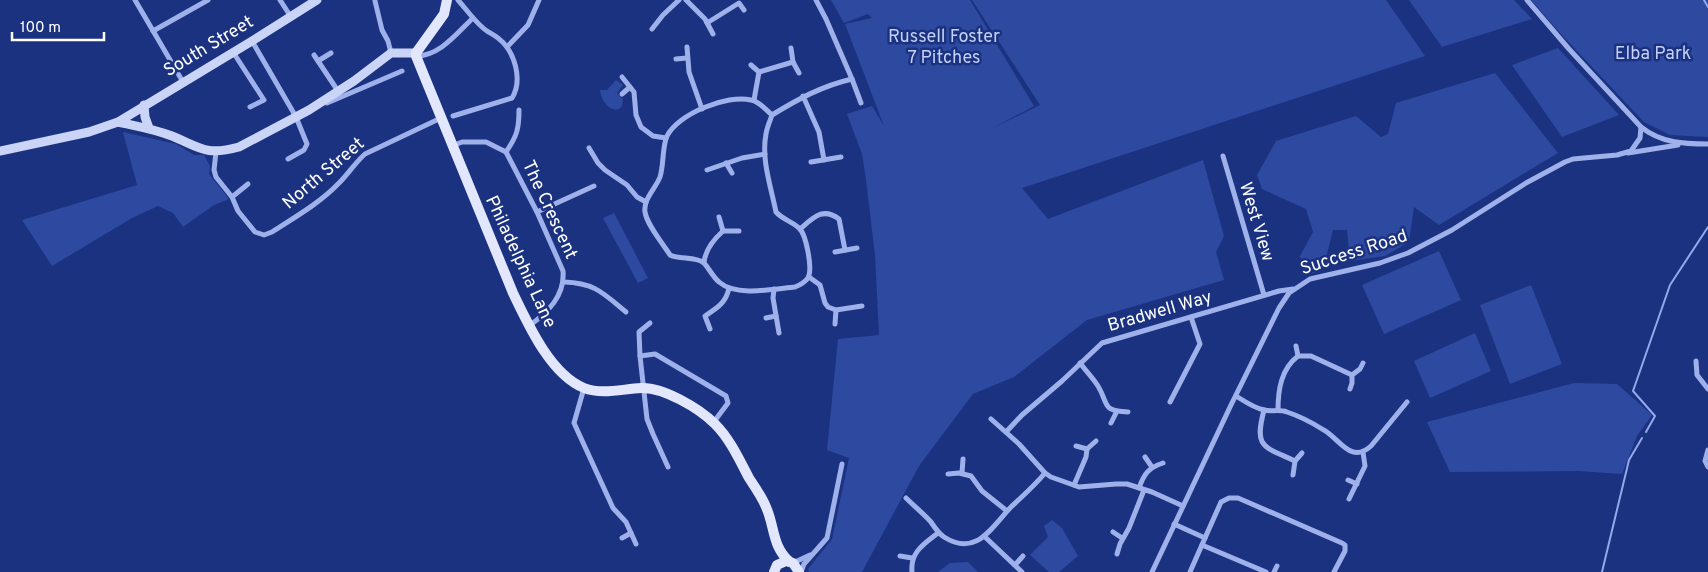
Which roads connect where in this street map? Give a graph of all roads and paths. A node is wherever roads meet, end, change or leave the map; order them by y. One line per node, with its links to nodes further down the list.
1 (135, 0): 19 (street)
2 (208, 0): 19 (street)
3 (280, 0): 15 (street)
4 (317, 0): 15 (street, South Street)
5 (447, 0): 28 (main road)
6 (458, 0): 16 (street)
7 (539, 0): 22 (street)
8 (679, 0): 18 (street)
9 (686, 0): 17 (street)
10 (816, 0): 39 (street)
11 (1527, 0): 57 (street)
12 (375, 1): 27 (street)
13 (738, 2): 14 (street); 17 (street)
14 (744, 10)
15 (291, 17): 21 (street, South Street)
16 (473, 18): 22 (street); 28 (street)
17 (707, 23): 20 (street)
18 (652, 29)
19 (154, 31): 40 (street)
20 (713, 34)
21 (252, 41): 25 (street, South Street); 54 (street)
22 (507, 47): 53 (street)
23 (687, 47): 30 (street)
24 (791, 48): 33 (street)
25 (233, 52): 40 (street, South Street); 48 (street)
26 (331, 53): 32 (street)
27 (391, 53): 28 (street); 42 (street)
28 (416, 54): 55 (main road, Philadelphia Lane)
29 (314, 55): 32 (street)
30 (687, 58): 31 (street); 49 (street)
31 (676, 59)
32 (318, 61): 42 (street)
33 (793, 62): 36 (street); 37 (street)
34 (751, 65): 36 (street)
35 (402, 71): 50 (street)
36 (759, 72): 45 (street)
37 (799, 73)
38 (622, 77): 41 (street)
39 (852, 79): 44 (street); 46 (street)
40 (183, 82): 47 (street, South Street)
41 (630, 87): 43 (street); 59 (street)
42 (338, 92): 50 (street)
43 (622, 94)
44 (803, 96): 52 (street); 72 (street)
45 (754, 100): 49 (street); 52 (street)
46 (861, 103)
47 (144, 105): 56 (street, South Street); 58 (street)
48 (250, 107)
49 (702, 109): 59 (street)
50 (309, 110): 54 (street)
51 (519, 110): 66 (street)
52 (772, 115): 67 (street)
53 (452, 116)
54 (296, 118): 65 (street); 71 (street)
55 (441, 118): 62 (main road, Philadelphia Lane); 79 (street, North Street)
56 (118, 122): 58 (street); 64 (street, South Street)
57 (1641, 127): 60 (street); 68 (street)
58 (149, 128): 65 (street)
59 (666, 138): 80 (street)
60 (1686, 144): 61 (street); 68 (street, Success Road)
61 (1708, 144)
62 (451, 146): 66 (street, The Crescent); 106 (main road, Philadelphia Lane)
63 (588, 148): 80 (street)
64 (0, 151)
65 (216, 152): 79 (street)
66 (506, 152): 81 (street, The Crescent)
67 (765, 154): 74 (street); 83 (street)
68 (1624, 154): 94 (street, Success Road)
69 (1222, 156): 95 (street, West View)
70 (841, 157): 72 (street)
71 (288, 159)
72 (824, 160): 73 (street)
73 (811, 162)
74 (726, 163): 75 (street); 76 (street)
75 (707, 170)
76 (732, 173)
77 (248, 184): 79 (street)
78 (594, 186): 81 (street)
79 (232, 197)
80 (646, 202): 89 (street)
81 (536, 212): 91 (street, The Crescent)
82 (719, 217): 84 (street)
83 (800, 229): 87 (street); 90 (street)
84 (723, 231): 85 (street); 89 (street)
85 (738, 231)
86 (857, 248): 87 (street)
87 (845, 250): 88 (street)
88 (835, 252)
89 (704, 263): 92 (street)
90 (809, 277): 93 (street); 97 (street)
91 (564, 282): 98 (street); 106 (street, The Crescent)
92 (729, 288): 93 (street); 100 (street)
93 (774, 289): 101 (street)
94 (1294, 289): 95 (street, Bradwell Way); 120 (street, Success Road)
95 (1264, 295): 102 (street, Bradwell Way)
96 (862, 306): 97 (street)
97 (836, 310): 105 (street)
98 (626, 312)
99 (697, 316): 100 (street)
100 (704, 316): 107 (street)
101 (776, 316): 103 (street); 108 (street)
102 (1191, 317): 113 (street, Bradwell Way); 121 (street)
103 (766, 318)
104 (650, 323): 110 (street)
105 (835, 324)
106 (529, 326): 116 (main road, Philadelphia Lane)
107 (710, 329)
108 (779, 333)
109 (1296, 346): 111 (street)
110 (640, 356): 117 (street); 128 (street)
111 (1298, 356): 115 (street); 124 (street)
112 (1696, 360): 119 (street)
113 (1080, 363): 125 (street); 130 (street, Bradwell Way)
114 (1364, 363): 115 (street)
115 (1352, 376): 118 (street)
116 (584, 388): 117 (main road, Philadelphia Lane); 159 (street)
117 (643, 388): 128 (main road, Philadelphia Lane); 142 (street)
118 (1350, 389)
119 (1708, 389)
120 (1236, 396): 123 (street); 155 (street, Success Road)
121 (1170, 402)
122 (1407, 402): 135 (street)
123 (1264, 410): 124 (street); 139 (street)
124 (1278, 410): 135 (street)
125 (1117, 411): 126 (street); 129 (street)
126 (1128, 412)
127 (991, 419): 130 (street)
128 (713, 422): 161 (main road, Philadelphia Lane)
129 (1110, 424)
130 (1006, 432): 146 (street)
131 (1096, 442): 133 (street)
132 (1076, 446): 133 (street)
133 (1086, 449): 151 (street)
134 (1708, 450): 144 (street)
135 (1363, 452): 150 (street)
136 (1302, 453): 139 (street)
137 (1145, 456): 143 (street)
138 (963, 460): 145 (street)
139 (1295, 461): 148 (street)
140 (1163, 463): 143 (street)
141 (842, 464): 168 (street)
142 (668, 467)
143 (1152, 467): 152 (street)
144 (1708, 467)
145 (962, 473): 147 (street); 156 (street)
146 (1045, 473): 151 (street); 156 (street)
147 (948, 474)
148 (1293, 475)
149 (1348, 480): 150 (street)
150 (1357, 484): 154 (street)
151 (1074, 485): 152 (street)
152 (1142, 489): 155 (street); 164 (street)
153 (906, 498): 160 (street)
154 (1349, 499)
155 (1183, 506): 157 (street, Success Road)
156 (1007, 511): 162 (street)
157 (1174, 524): 165 (street); 179 (street, Success Road)
158 (1113, 532): 164 (street)
159 (631, 533): 163 (street); 166 (street)
160 (938, 533): 162 (street); 172 (street)
161 (774, 535): 175 (main road, Philadelphia Lane); 176 (main road, Philadelphia Lane)
162 (985, 536): 173 (street)
163 (622, 538)
164 (1122, 538): 169 (street)
165 (1205, 538): 167 (street); 183 (street)
166 (636, 544)
167 (1202, 545): 180 (street); 181 (street)
168 (814, 552): 175 (street); 175 (street)
169 (1117, 554)
170 (900, 556): 172 (street)
171 (1023, 556): 173 (street)
172 (912, 558): 177 (street)
173 (1015, 565): 178 (street)
174 (1277, 566): 182 (street)
175 (796, 567): 176 (main road, Philadelphia Lane)
176 (774, 571)
177 (912, 572)
178 (1022, 572)
179 (1152, 572)
180 (1190, 572)
181 (1266, 572)
182 (1274, 572)
183 (1334, 572)

